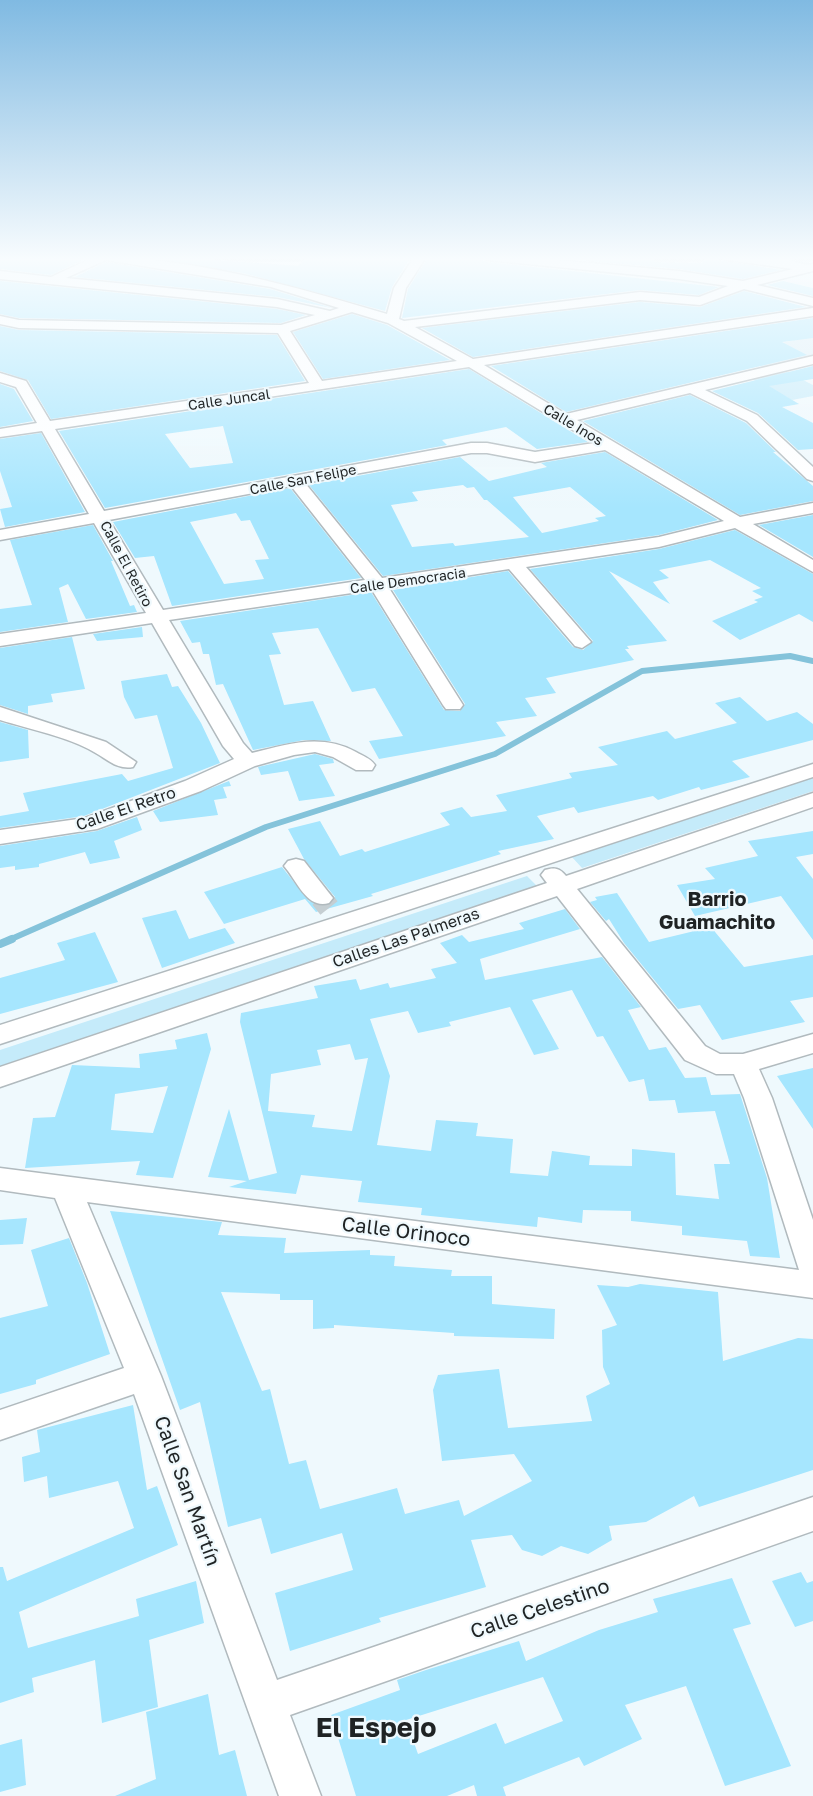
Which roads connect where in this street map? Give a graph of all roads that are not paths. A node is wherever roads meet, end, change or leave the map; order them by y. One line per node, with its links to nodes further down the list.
1 (290, 341): 7 (street)
2 (431, 341): 5 (street, Calle Inos)
3 (620, 341): 5 (street, Calle Juncal)
4 (813, 360): 8 (street)
5 (471, 363): 7 (street, Calle Juncal); 9 (street, Calle Inos)
6 (0, 377): 10 (street, Calle El Retiro)
7 (319, 387): 10 (street, Calle Juncal)
8 (692, 389): 9 (street); 13 (street)
9 (563, 419): 12 (street, Calle Inos)
10 (46, 426): 11 (street, Calle Juncal); 16 (street, Calle El Retiro)
11 (0, 433)
12 (606, 445): 14 (street, Calle San Felipe); 17 (street, Calle Inos)
13 (813, 476)
14 (296, 482): 16 (street, Calle San Felipe); 21 (street)
15 (813, 508): 17 (street, Calle Democracia)
16 (101, 517): 18 (street, Calle San Felipe); 22 (street, Calle El Retiro)
17 (738, 522): 19 (street, Calle Democracia); 20 (street, Calle Inos)
18 (0, 534)
19 (515, 565): 21 (street, Calle Democracia); 24 (street)
20 (813, 567)
21 (378, 585): 22 (street, Calle Democracia); 25 (street)
22 (155, 617): 23 (street, Calle Democracia); 27 (street, Calle El Retiro)
23 (0, 640)
24 (582, 642)
25 (453, 705)
26 (0, 713): 28 (street)
27 (247, 761): 29 (street, Calle El Retro); 32 (street, Calle El Retro)
28 (125, 762)
29 (364, 765)
30 (813, 770): 33 (street, Calles Las Palmeras)
31 (813, 800): 35 (street, Calles Las Palmeras)
32 (0, 837)
33 (539, 858): 35 (street); 36 (street, Calles Las Palmeras)
34 (296, 866): 36 (street)
35 (561, 885): 39 (street); 40 (street, Calles Las Palmeras)
36 (330, 910): 37 (street, Calles Las Palmeras)
37 (0, 1035)
38 (813, 1043): 39 (street)
39 (743, 1064): 43 (street)
40 (0, 1077)
41 (0, 1179): 42 (street, Calle Orinoco)
42 (66, 1188): 44 (street, Calle Orinoco); 45 (street, Calle San Martín)
43 (813, 1267)
44 (813, 1285)
45 (144, 1376): 46 (street); 48 (street, Calle San Martín)
46 (0, 1425)
47 (813, 1514): 48 (street, Calle Celestino)
48 (266, 1704): 49 (street, Calle San Martín)
49 (300, 1796)

